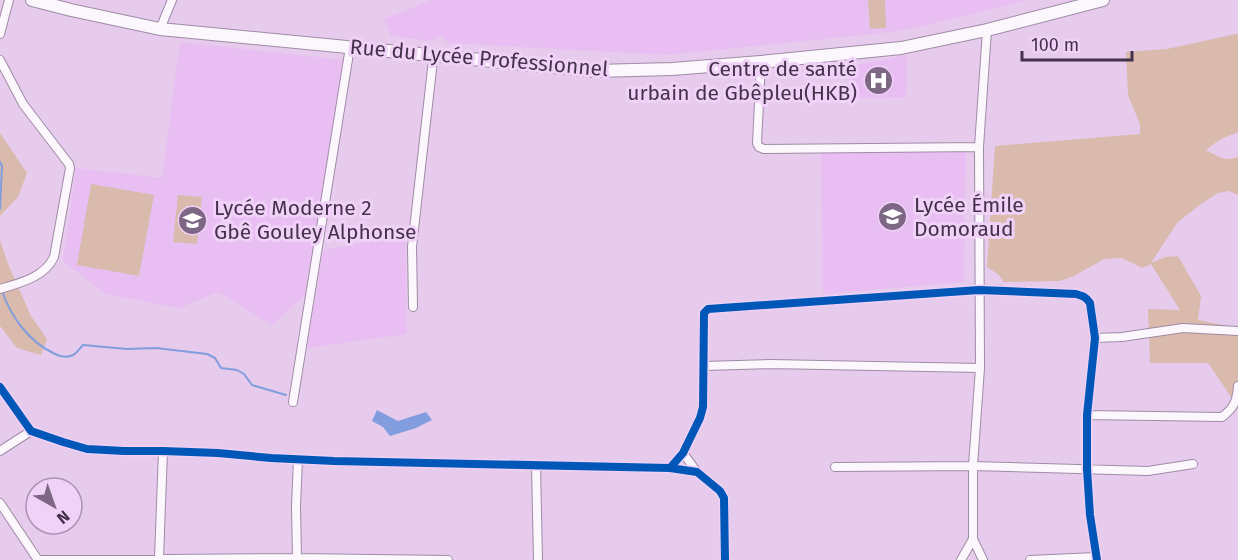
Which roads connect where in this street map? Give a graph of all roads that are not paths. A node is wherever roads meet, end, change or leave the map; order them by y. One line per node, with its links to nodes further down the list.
1 (9, 0): 7 (street)
2 (32, 0): 5 (main road, Rue du Lycée Professionnel)
3 (172, 0): 5 (street)
4 (1095, 1): 6 (main road, Rue du Lycée Professionnel)
5 (160, 29): 8 (main road, Rue du Lycée Professionnel)
6 (987, 30): 11 (main road, Rue du Lycée Professionnel); 12 (street)
7 (0, 34)
8 (350, 47): 9 (main road, Rue du Lycée Professionnel); 22 (street)
9 (433, 56): 11 (main road, Rue du Lycée Professionnel); 15 (street)
10 (0, 60): 13 (street)
11 (761, 62): 12 (street)
12 (979, 147): 14 (street)
13 (0, 289)
14 (979, 290): 17 (street); 18 (street); 19 (street)
15 (413, 307)
16 (1238, 331): 17 (street)
17 (1095, 338): 23 (street)
18 (704, 366): 19 (street); 27 (street)
19 (980, 368): 31 (street)
20 (1238, 386): 23 (street)
21 (0, 387): 24 (street)
22 (293, 402)
23 (1087, 415): 34 (street)
24 (31, 431): 25 (street); 26 (street)
25 (0, 450)
26 (163, 451): 28 (street); 38 (street)
27 (683, 453): 33 (street); 35 (street)
28 (298, 459): 30 (street); 39 (street)
29 (1193, 464): 34 (street)
30 (536, 465): 33 (street); 42 (street)
31 (973, 466): 32 (street); 34 (street); 37 (street)
32 (835, 467)
33 (670, 468): 35 (street)
34 (1087, 469): 40 (street)
35 (697, 472): 43 (street)
36 (0, 503): 38 (street)
37 (973, 539): 44 (street); 45 (street)
38 (159, 558): 39 (street)
39 (297, 558): 41 (street)
40 (1096, 559): 46 (street)
41 (448, 560)
42 (538, 560)
43 (726, 560)
44 (961, 560)
45 (983, 560)
46 (1030, 560)

